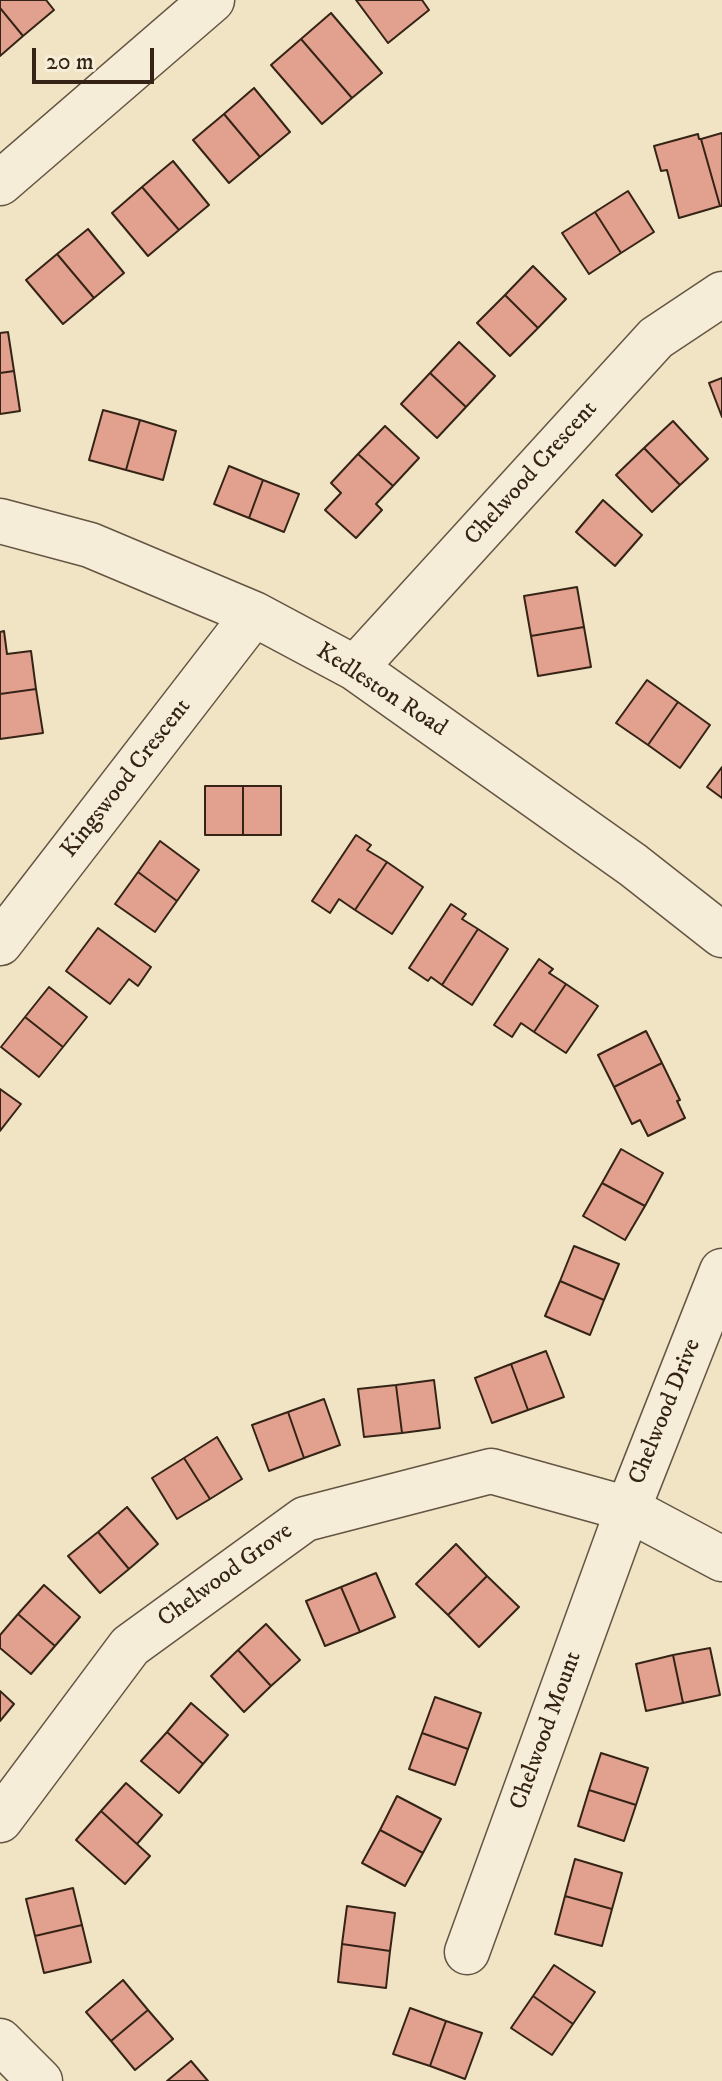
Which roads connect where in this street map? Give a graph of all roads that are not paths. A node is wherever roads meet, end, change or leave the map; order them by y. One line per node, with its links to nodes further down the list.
1 (212, 0): 2 (street)
2 (0, 183)
3 (722, 294): 6 (street, Chelwood Crescent)
4 (0, 521): 5 (street, Kedleston Road)
5 (254, 614): 6 (street, Kedleston Road); 8 (street, Kingswood Crescent)
6 (355, 668): 7 (street, Kedleston Road)
7 (722, 935)
8 (0, 943)
9 (722, 1271): 10 (street, Chelwood Drive)
10 (628, 1509): 11 (street, Chelwood Grove); 12 (street, Chelwood Grove); 13 (street, Chelwood Mount)
11 (722, 1559)
12 (0, 1820)
13 (467, 1952)
14 (0, 2041): 15 (street)
15 (40, 2081)

